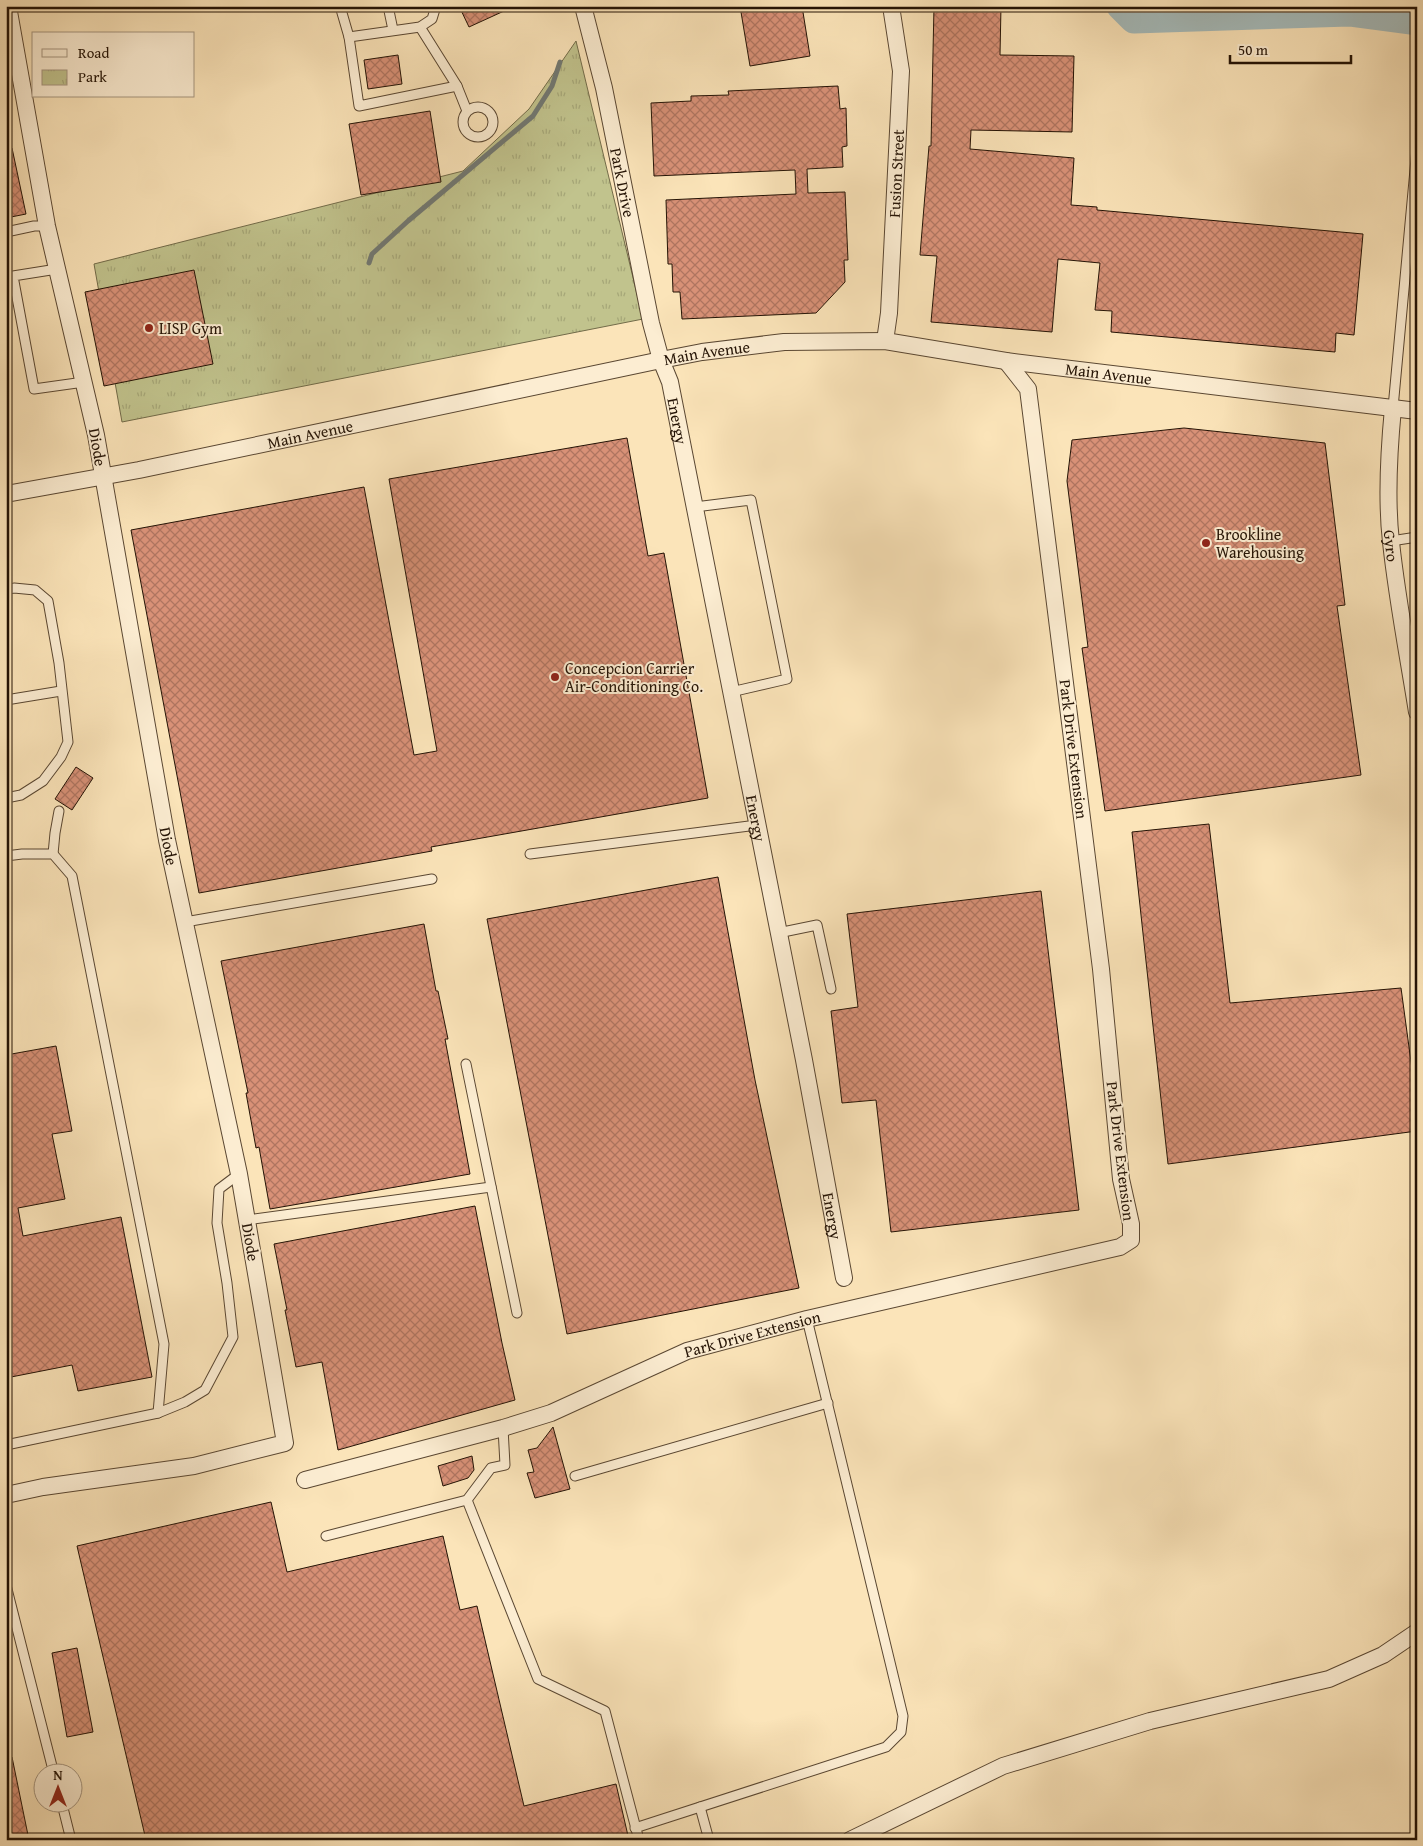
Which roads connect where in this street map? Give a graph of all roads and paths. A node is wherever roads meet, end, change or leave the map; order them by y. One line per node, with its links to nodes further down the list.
1 (340, 6): 9 (lane)
2 (388, 6): 8 (lane)
3 (436, 6): 7 (lane)
4 (583, 6): 17 (street, Park Drive)
5 (892, 6): 16 (street, Fusion Street)
6 (8, 17): 13 (street, Diode)
7 (420, 27): 8 (lane); 10 (lane)
8 (393, 30): 9 (lane)
9 (349, 37): 10 (lane)
10 (456, 86): 11 (lane)
11 (467, 111)
12 (1417, 148): 20 (lane)
13 (47, 226): 14 (lane); 15 (street, Diode)
14 (6, 232)
15 (57, 269): 19 (street, Diode); 19 (lane)
16 (885, 341): 17 (street, Main Avenue); 18 (street, Main Avenue)
17 (661, 360): 22 (street, Main Avenue); 24 (street, Energy)
18 (1006, 361): 20 (street, Main Avenue); 48 (street, Park Drive Extension)
19 (84, 382): 22 (street, Diode)
20 (1393, 408): 21 (street, Main Avenue); 26 (street, Gyro)
21 (1417, 411)
22 (103, 477): 23 (street, Main Avenue); 39 (street, Diode)
23 (6, 494)
24 (695, 508): 29 (street, Energy); 29 (lane)
25 (1417, 537): 26 (lane)
26 (1391, 541): 31 (street, Gyro)
27 (6, 590): 28 (lane)
28 (62, 691): 30 (lane); 32 (lane)
29 (731, 692): 34 (street, Energy)
30 (6, 700)
31 (1417, 711)
32 (6, 798)
33 (59, 811): 35 (lane)
34 (757, 825): 36 (lane); 40 (street, Energy)
35 (53, 854): 37 (lane); 50 (lane)
36 (530, 854)
37 (6, 856)
38 (432, 879): 39 (lane)
39 (185, 922): 43 (street, Diode)
40 (778, 934): 41 (lane); 46 (street, Energy)
41 (831, 989)
42 (466, 1064): 44 (lane)
43 (239, 1174): 45 (street, Diode); 50 (lane)
44 (491, 1186): 45 (lane); 47 (lane)
45 (247, 1220): 55 (street, Diode)
46 (844, 1278)
47 (517, 1313)
48 (807, 1319): 49 (lane); 51 (street, Park Drive Extension)
49 (828, 1403): 53 (lane); 61 (lane)
50 (158, 1413): 52 (lane)
51 (503, 1428): 54 (street, Park Drive Extension); 56 (lane)
52 (6, 1445)
53 (575, 1476)
54 (305, 1480)
55 (6, 1495)
56 (467, 1500): 57 (lane); 63 (lane)
57 (326, 1536)
58 (6, 1585): 60 (lane)
59 (1417, 1632): 67 (street)
60 (51, 1764)
61 (700, 1807): 63 (lane); 66 (lane)
62 (64, 1814): 64 (lane)
63 (636, 1828): 65 (lane)
64 (71, 1840)
65 (638, 1840)
66 (709, 1840)
67 (850, 1840)

